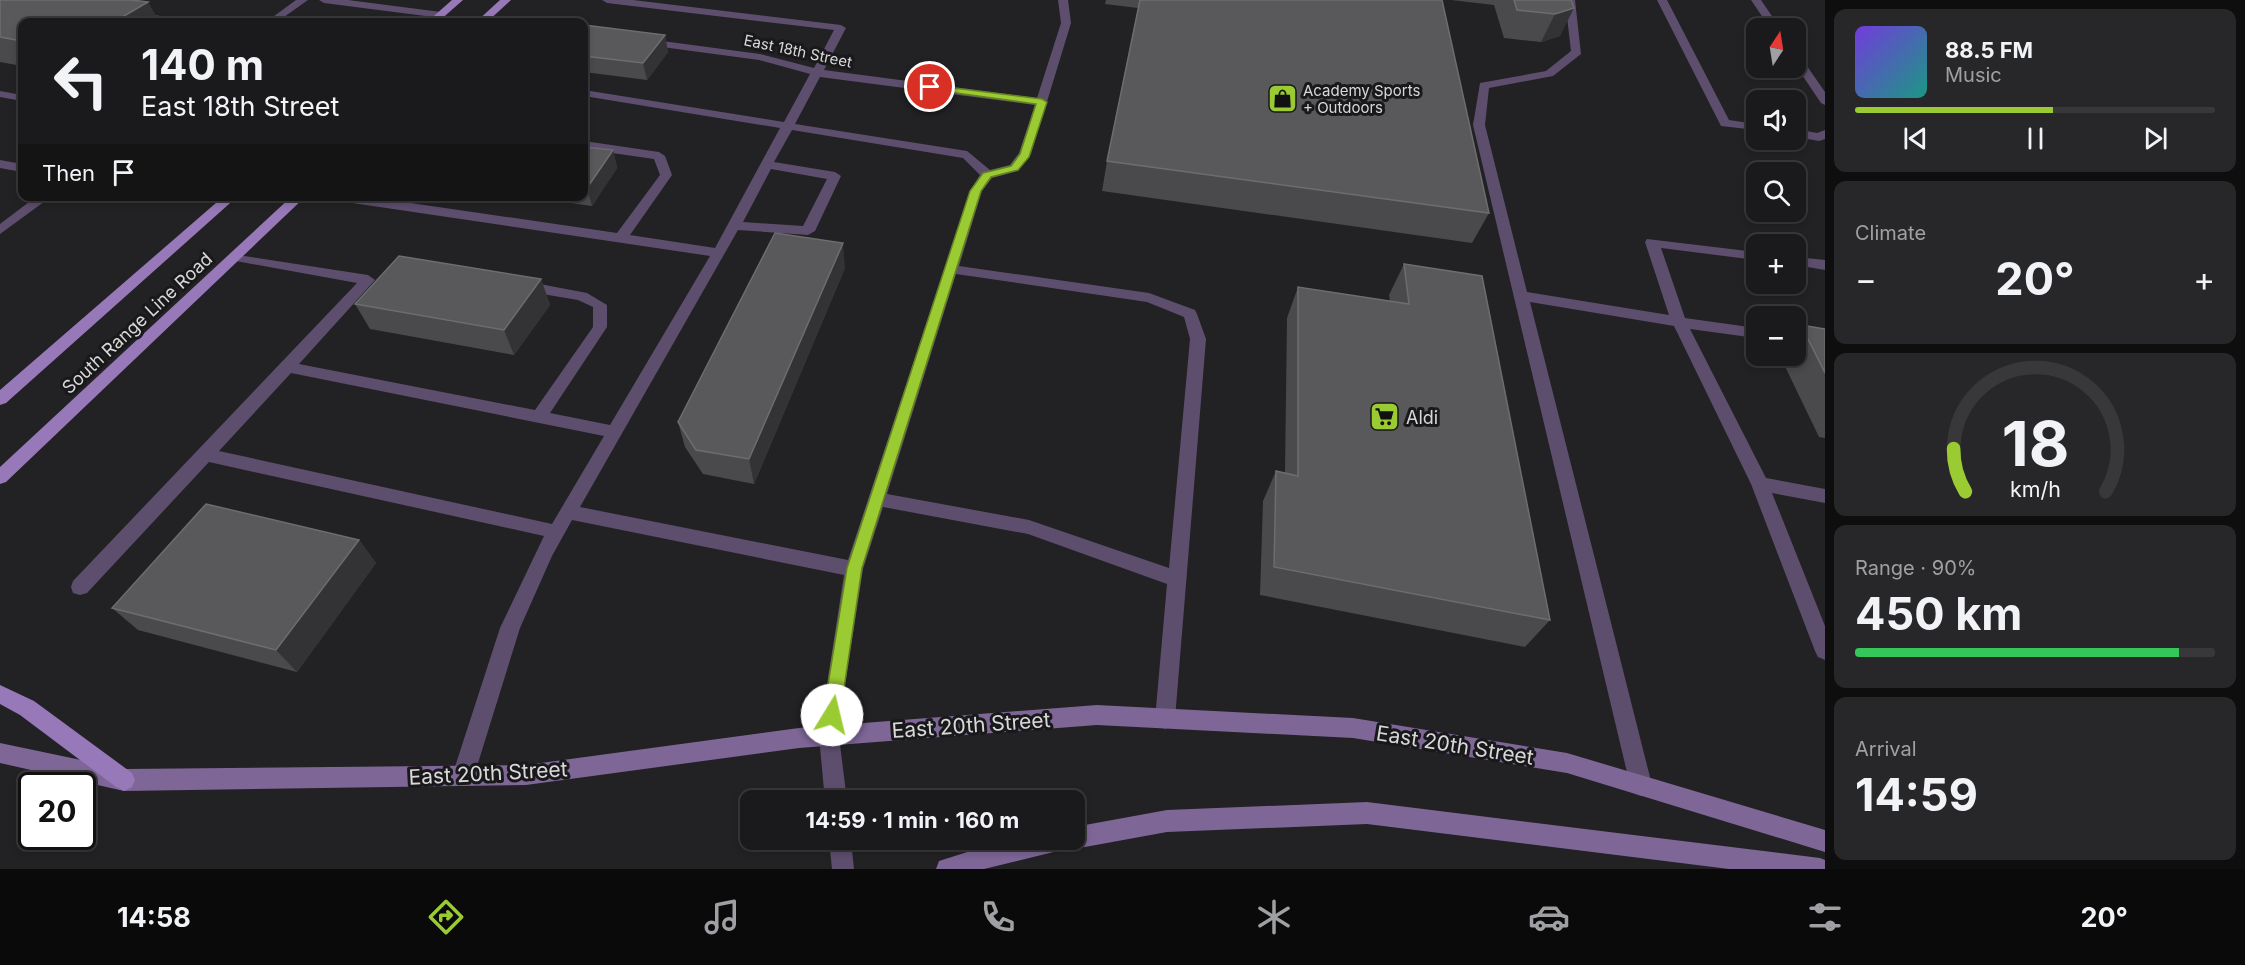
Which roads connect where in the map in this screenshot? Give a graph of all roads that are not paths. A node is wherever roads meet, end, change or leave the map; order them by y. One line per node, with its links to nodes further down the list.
1 (303, 0): 13 (street)
2 (324, 0): 11 (street)
3 (458, 0): 11 (main road)
4 (506, 0): 15 (main road)
5 (607, 0): 19 (street)
6 (1063, 0): 24 (street)
7 (1570, 0): 48 (street)
8 (1662, 0): 26 (street)
9 (1756, 0): 16 (street)
10 (130, 15): 12 (street)
11 (441, 15): 14 (main road)
12 (154, 18)
13 (277, 18)
14 (437, 18)
15 (486, 18)
16 (1768, 18)
17 (631, 39): 19 (street, East 18th Street)
18 (1806, 72): 23 (street)
19 (818, 74): 24 (street, East 18th Street); 25 (street)
20 (0, 94): 22 (street)
21 (588, 94): 25 (street)
22 (18, 97)
23 (1825, 100)
24 (1042, 102): 33 (street)
25 (788, 126): 31 (street); 33 (street)
26 (1746, 126)
27 (1806, 134): 28 (street)
28 (1825, 134)
29 (588, 146): 40 (street)
30 (0, 164): 32 (street)
31 (767, 165): 38 (street); 38 (street)
32 (18, 167)
33 (987, 175): 46 (street)
34 (39, 201): 39 (street)
35 (226, 201): 52 (main road, South Range Line Road)
36 (295, 201): 43 (main road, South Range Line Road)
37 (405, 201): 40 (street)
38 (733, 225): 41 (street)
39 (0, 230)
40 (621, 238): 41 (street)
41 (719, 253): 54 (street)
42 (1746, 255): 49 (street)
43 (236, 257): 51 (street); 56 (main road, South Range Line Road)
44 (1806, 262): 45 (street)
45 (1825, 265)
46 (951, 269): 59 (street); 63 (street)
47 (513, 284): 53 (street)
48 (1521, 296): 49 (street); 72 (street)
49 (1679, 322): 50 (street); 57 (street)
50 (1746, 332)
51 (287, 368): 53 (street); 55 (street)
52 (0, 399)
53 (540, 417): 54 (street)
54 (614, 432): 60 (street)
55 (206, 455): 61 (street); 64 (street)
56 (0, 477)
57 (1761, 484): 58 (street); 65 (street)
58 (1825, 496)
59 (877, 499): 62 (street); 63 (street)
60 (568, 512): 61 (street); 62 (street)
61 (556, 532): 70 (street)
62 (854, 568): 68 (street)
63 (1177, 579): 67 (street)
64 (80, 587)
65 (1825, 651)
66 (0, 694): 71 (main road)
67 (1165, 719): 68 (main road, East 20th Street); 72 (main road, East 20th Street)
68 (829, 735): 70 (main road, East 20th Street); 73 (street)
69 (0, 753): 71 (main road, East 20th Street)
70 (463, 776): 71 (main road, East 20th Street)
71 (124, 780)
72 (1641, 785): 75 (main road, East 20th Street)
73 (835, 790)
74 (1085, 836): 80 (main road)
75 (1825, 841)
76 (841, 850): 78 (street)
77 (1009, 850): 79 (main road)
78 (843, 869)
79 (947, 869)
80 (1820, 869)

